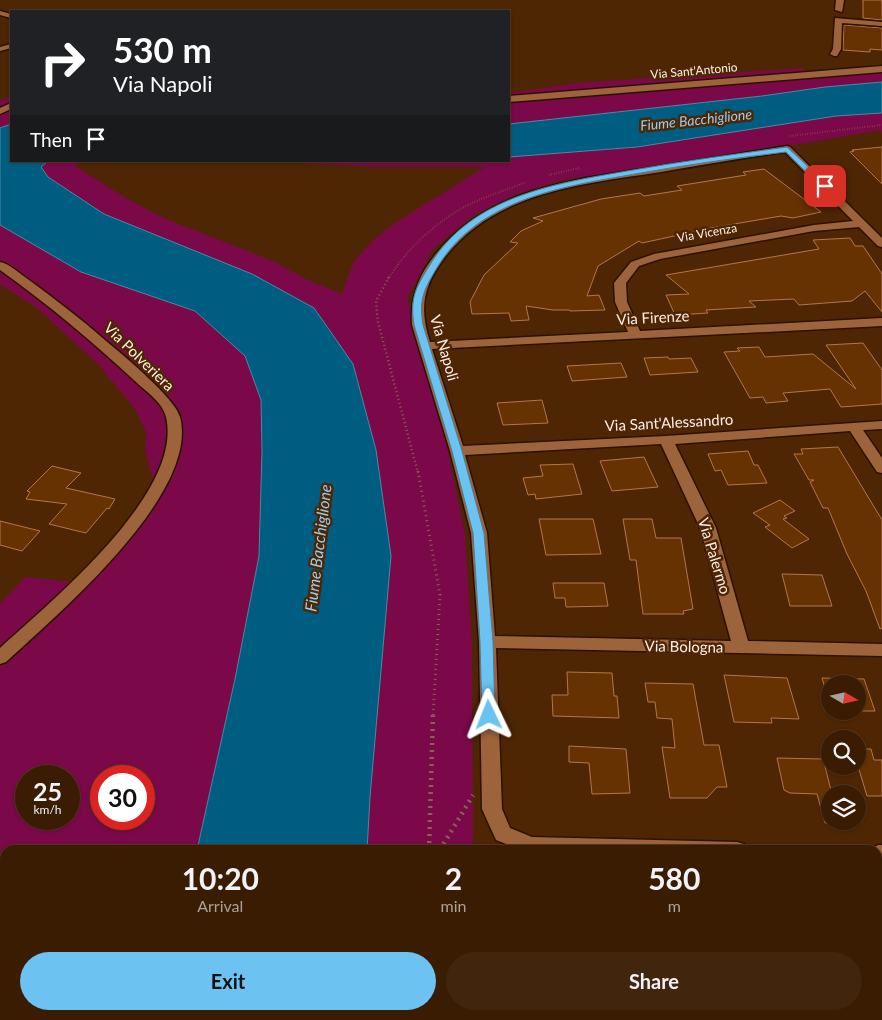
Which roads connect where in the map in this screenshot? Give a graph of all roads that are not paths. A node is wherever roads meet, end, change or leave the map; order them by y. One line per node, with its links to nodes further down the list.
1 (840, 0): 2 (street)
2 (839, 10)
3 (882, 24): 4 (street)
4 (828, 56)
5 (882, 69): 6 (street, Via Sant'Antonio)
6 (510, 99)
7 (863, 223): 8 (street, Via Napoli); 11 (street, Via Vicenza); 12 (street, Via Napoli)
8 (882, 244)
9 (0, 265): 21 (street, Via Polveriera)
10 (882, 322): 11 (street, Via Firenze)
11 (636, 335): 12 (street, Via Firenze)
12 (426, 346): 16 (street, Via Napoli)
13 (882, 425): 14 (street, Via Sant'Alessandro)
14 (854, 427): 15 (street, Via Sant'Alessandro); 17 (street)
15 (666, 440): 16 (street, Via Sant'Alessandro); 19 (street, Via Palermo)
16 (457, 451): 18 (street, Via Napoli)
17 (882, 469)
18 (487, 642): 19 (street, Via Bologna); 22 (street, Via Napoli)
19 (741, 648): 20 (street, Via Bologna)
20 (882, 650)
21 (0, 658)
22 (531, 845)

